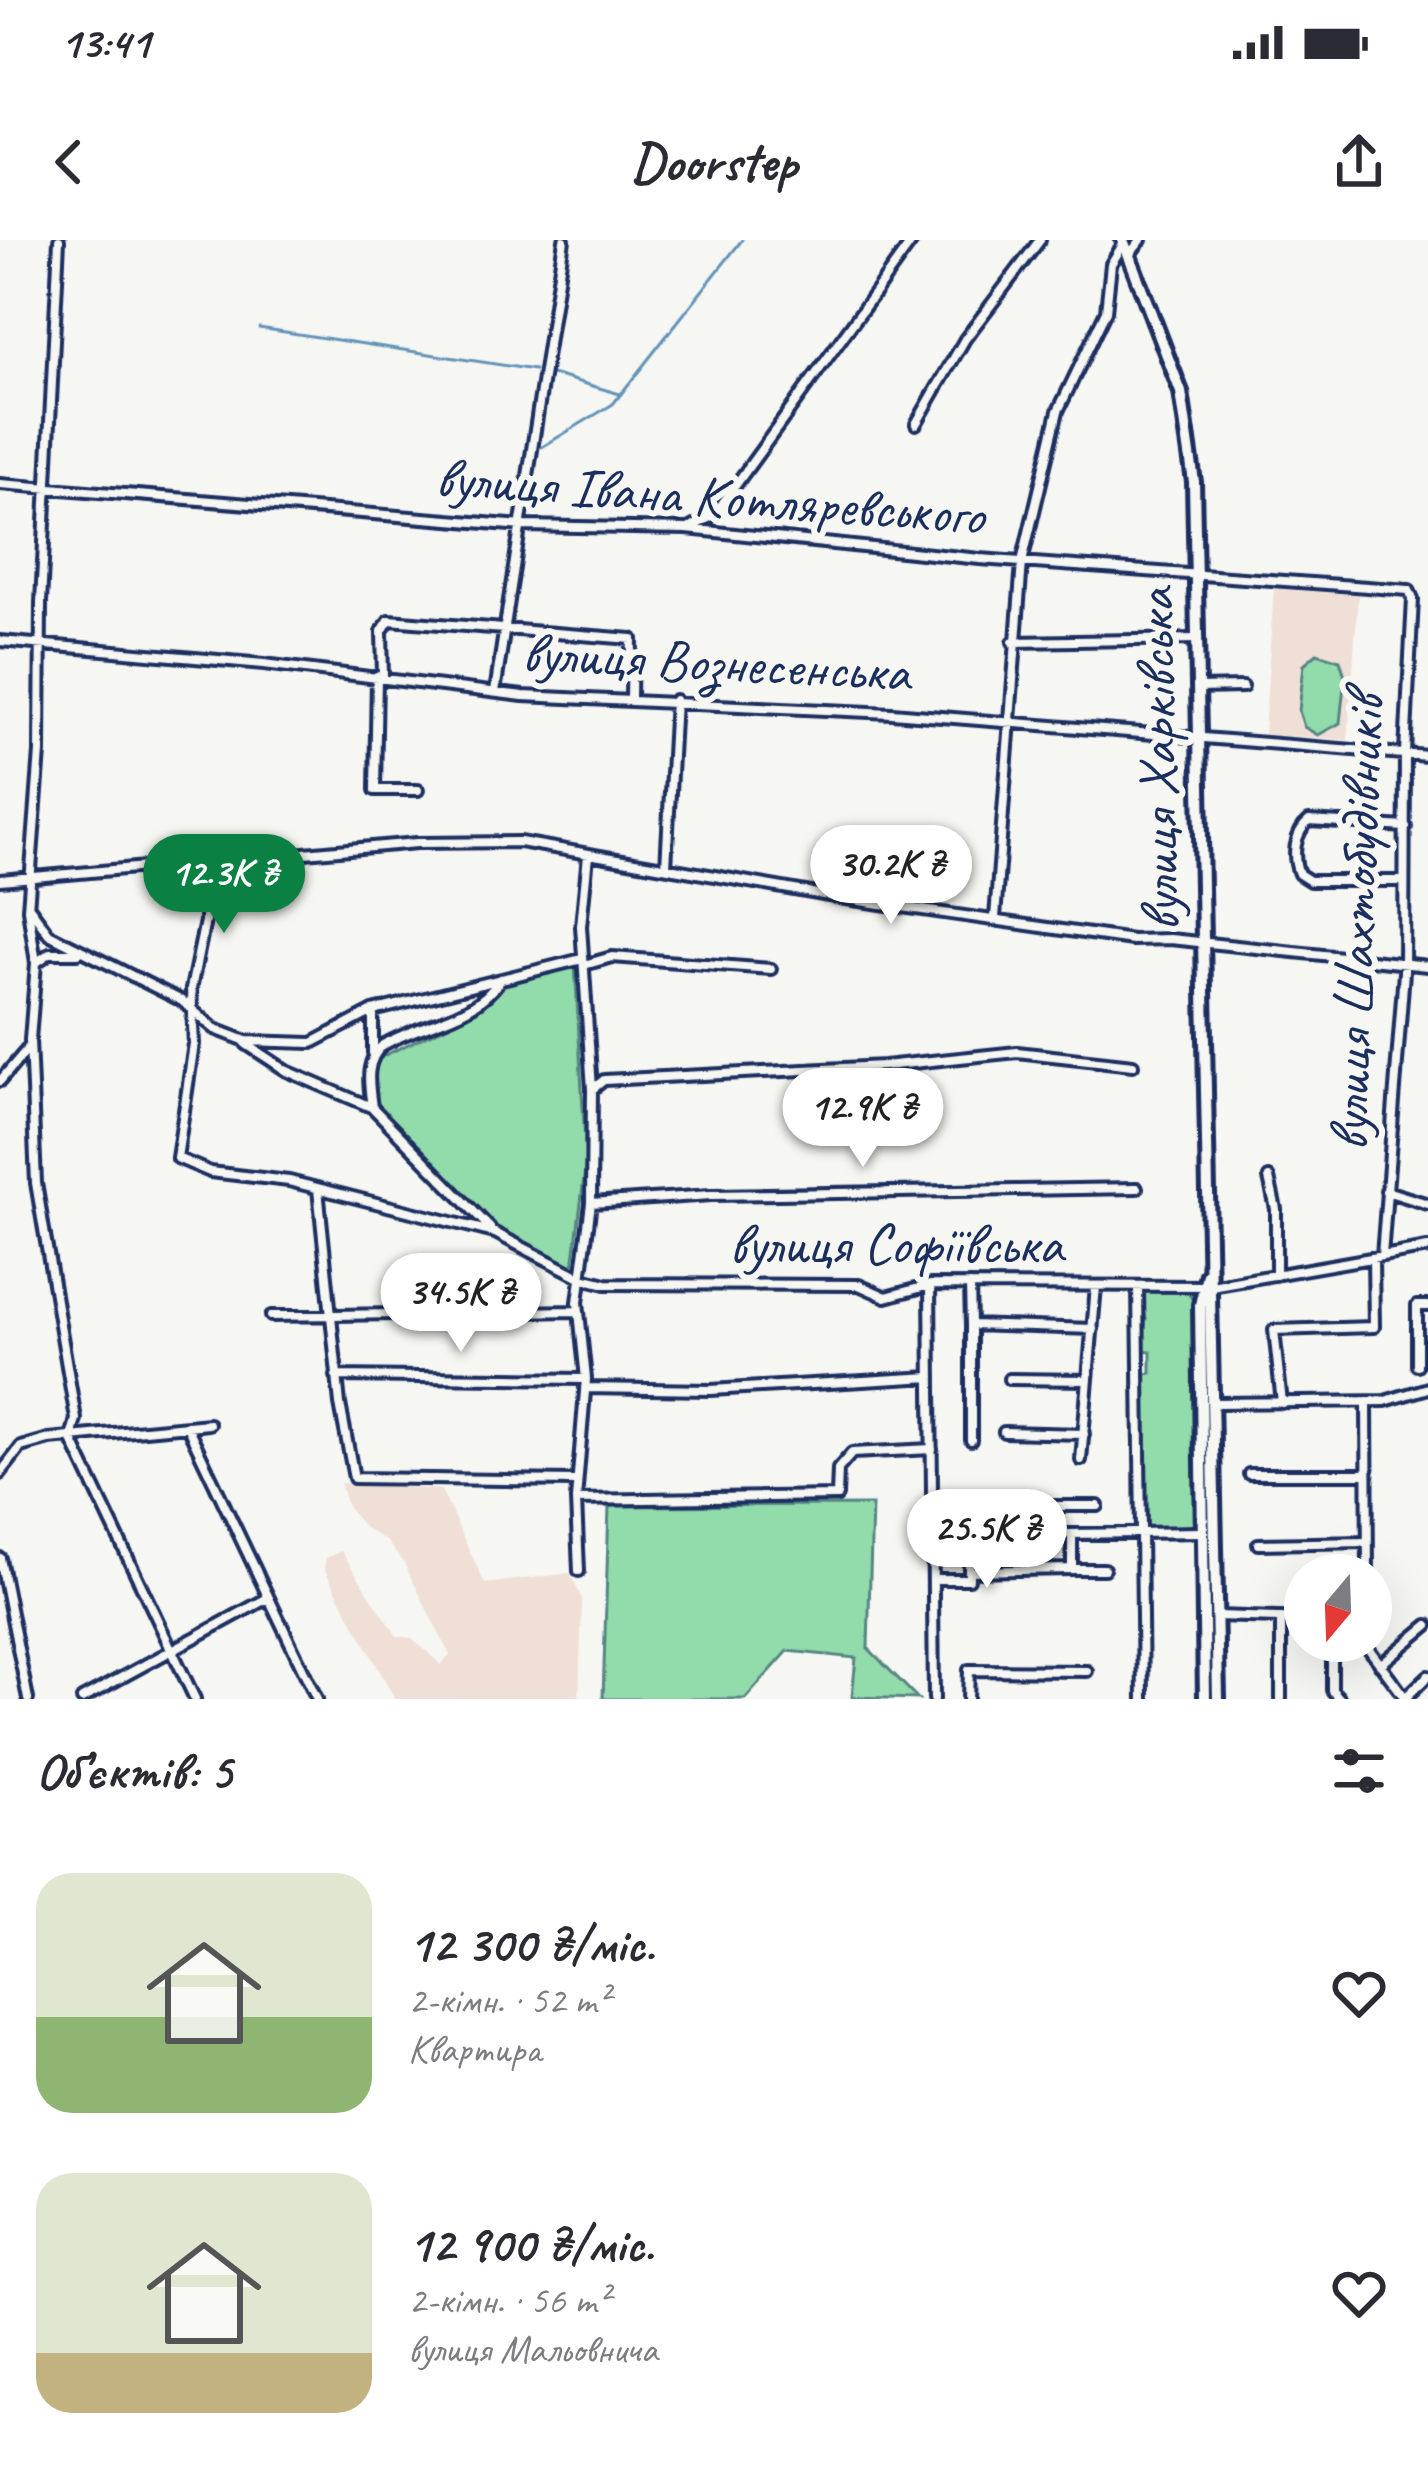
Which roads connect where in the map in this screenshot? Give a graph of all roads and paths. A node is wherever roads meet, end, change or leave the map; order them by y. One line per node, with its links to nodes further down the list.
1 (56, 240): 9 (street)
2 (565, 240): 11 (street)
3 (913, 240): 10 (street)
4 (1040, 240): 7 (street)
5 (1142, 240): 6 (street)
6 (1125, 246): 14 (street); 15 (street, вулиця Харківська)
7 (916, 424)
8 (0, 484): 9 (street, вулиця Івана Котляревського)
9 (50, 485): 11 (street, вулиця Івана Котляревського); 21 (street)
10 (714, 515): 12 (street); 13 (street)
11 (523, 526): 12 (street, вулиця Івана Котляревського); 17 (street)
12 (687, 529): 13 (street, вулиця Івана Котляревського)
13 (716, 532): 14 (street, вулиця Івана Котляревського)
14 (1022, 562): 15 (street, вулиця Івана Котляревського); 20 (street)
15 (1196, 573): 16 (street, вулиця Івана Котляревського); 18 (street, вулиця Харківська)
16 (1412, 593): 30 (street, вулиця Шахтобудівників)
17 (504, 632): 22 (street); 25 (street); 26 (street)
18 (1197, 640): 20 (street); 24 (street, вулиця Харківська)
19 (0, 641): 21 (street, вулиця Вознесенська)
20 (1012, 642): 28 (street)
21 (42, 643): 22 (street, вулиця Вознесенська); 38 (street)
22 (380, 676): 25 (street, вулиця Вознесенська); 32 (street)
23 (1243, 687): 24 (street)
24 (1198, 688): 29 (street, вулиця Харківська)
25 (494, 692): 26 (street, вулиця Вознесенська)
26 (631, 697): 27 (street, вулиця Вознесенська)
27 (675, 700): 28 (street, вулиця Вознесенська); 36 (street)
28 (1009, 724): 29 (street, вулиця Вознесенська); 41 (street)
29 (1198, 737): 30 (street, вулиця Вознесенська); 42 (street, вулиця Харківська)
30 (1405, 753): 31 (street, вулиця Вознесенська); 33 (street, вулиця Шахтобудівників)
31 (1428, 756)
32 (418, 790)
33 (1406, 827): 39 (street, вулиця Шахтобудівників); 39 (street)
34 (588, 855): 35 (street); 36 (street); 44 (street)
35 (207, 862): 38 (street); 50 (street)
36 (666, 867): 41 (street)
37 (0, 880): 38 (street)
38 (29, 881): 40 (street)
39 (1404, 881): 46 (street, вулиця Шахтобудівників)
40 (28, 905): 43 (street); 45 (street)
41 (995, 918): 42 (street)
42 (1202, 943): 46 (street); 70 (street, вулиця Харківська)
43 (83, 954): 45 (street); 50 (street)
44 (583, 962): 48 (street); 49 (street); 57 (street)
45 (36, 963): 53 (street)
46 (1403, 963): 47 (street); 62 (street, вулиця Шахтобудівників)
47 (1428, 966)
48 (771, 969)
49 (502, 978): 51 (street); 54 (street)
50 (191, 1010): 52 (street); 61 (street)
51 (373, 1011): 52 (street); 54 (street)
52 (239, 1040): 58 (street)
53 (30, 1046): 56 (street); 95 (street)
54 (373, 1054): 58 (street)
55 (1133, 1065): 57 (street)
56 (0, 1081)
57 (592, 1089): 63 (street)
58 (373, 1108): 65 (street)
59 (1269, 1178): 68 (street)
60 (1137, 1188): 63 (street)
61 (318, 1189): 65 (street); 77 (street)
62 (1386, 1191): 64 (street); 67 (street, вулиця Шахтобудівників)
63 (590, 1203): 69 (street)
64 (1428, 1204)
65 (496, 1233): 69 (street)
66 (1428, 1248): 67 (street, вулиця Софіївська)
67 (1378, 1257): 68 (street, вулиця Софіївська); 90 (street, вулиця Шахтобудівників)
68 (1276, 1275): 70 (street, вулиця Софіївська)
69 (581, 1278): 71 (street, вулиця Софіївська); 76 (street)
70 (1206, 1282): 74 (street, вулиця Софіївська); 89 (street, вулиця Харківська); 107 (street, вулиця Харківська)
71 (930, 1285): 72 (street, вулиця Софіївська); 83 (street)
72 (970, 1286): 73 (street, вулиця Софіївська); 79 (street)
73 (1096, 1286): 74 (street, вулиця Софіївська); 80 (street)
74 (1138, 1286): 111 (street)
75 (1428, 1306): 81 (street)
76 (578, 1311): 77 (street); 86 (street)
77 (330, 1314): 78 (street); 82 (street)
78 (271, 1316)
79 (971, 1325): 80 (street); 96 (street)
80 (1093, 1329): 85 (street)
81 (1417, 1365)
82 (336, 1376): 86 (street); 102 (street)
83 (931, 1377): 86 (street); 97 (street)
84 (1009, 1378): 85 (street)
85 (1088, 1380): 94 (street)
86 (586, 1384): 102 (street)
87 (1428, 1388): 88 (street)
88 (1367, 1402): 90 (street); 101 (street)
89 (1215, 1403): 90 (street); 107 (street, вулиця Харківська)
90 (1282, 1403)
91 (209, 1424): 92 (street)
92 (187, 1426): 95 (street); 122 (street)
93 (1004, 1432): 94 (street)
94 (1084, 1434): 98 (street)
95 (71, 1438): 99 (street); 127 (street)
96 (970, 1440)
97 (932, 1449): 103 (street); 112 (street)
98 (1081, 1460)
99 (0, 1474)
100 (1249, 1474): 101 (street)
101 (1367, 1474): 113 (street)
102 (575, 1481): 103 (street)
103 (576, 1500): 119 (street)
104 (972, 1505): 106 (street)
105 (1098, 1505): 106 (street)
106 (1037, 1506): 109 (street)
107 (1209, 1532): 111 (street); 123 (street, вулиця Харківська)
108 (969, 1535): 109 (street); 112 (street); 120 (street)
109 (1037, 1535): 110 (street)
110 (1072, 1535): 111 (street); 117 (street)
111 (1140, 1535): 141 (street)
112 (934, 1536): 121 (street)
113 (1367, 1542): 114 (street); 115 (street)
114 (1258, 1544)
115 (1367, 1554)
116 (0, 1558): 135 (street)
117 (1072, 1569): 118 (street); 120 (street)
118 (1104, 1569)
119 (579, 1571)
120 (969, 1571): 121 (street)
121 (934, 1579): 139 (street)
122 (266, 1599): 127 (street); 138 (street)
123 (1210, 1616): 124 (street); 131 (street, вулиця Харківська)
124 (1281, 1618): 125 (street); 144 (street)
125 (1284, 1618)
126 (1428, 1625): 130 (street)
127 (170, 1651): 136 (street); 137 (street)
128 (1332, 1662): 145 (street)
129 (1378, 1662): 130 (street)
130 (1380, 1665): 134 (street)
131 (1211, 1666): 142 (street, вулиця Харківська); 143 (street, вулиця Харківська)
132 (1087, 1671): 140 (street)
133 (1428, 1676): 134 (street)
134 (1405, 1698)
135 (28, 1699)
136 (82, 1699)
137 (195, 1699)
138 (317, 1699)
139 (934, 1699)
140 (968, 1699)
141 (1143, 1699)
142 (1205, 1699)
143 (1218, 1699)
144 (1281, 1699)
145 (1340, 1699)

